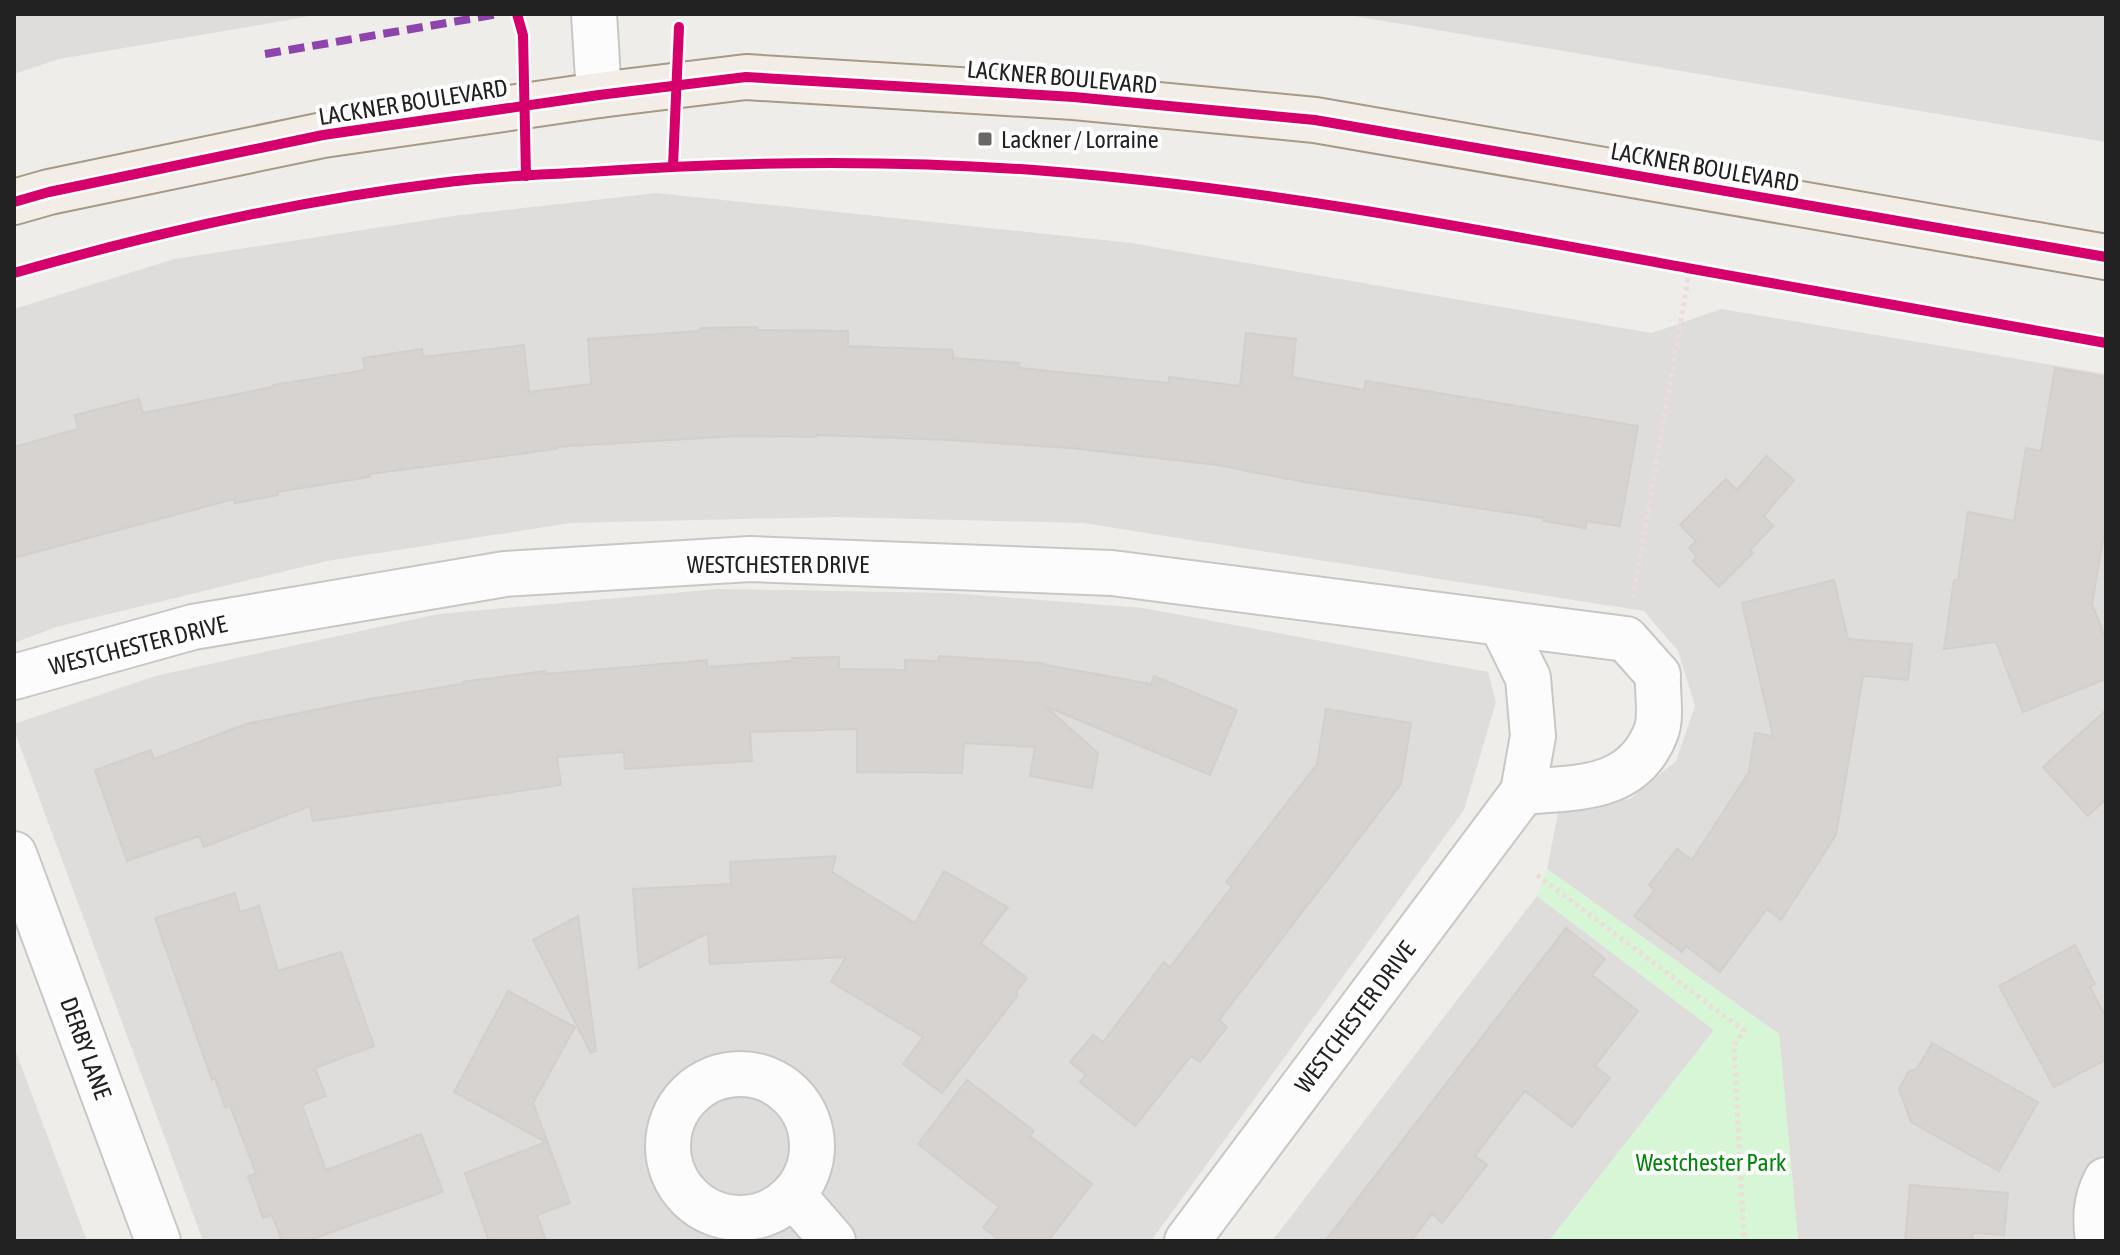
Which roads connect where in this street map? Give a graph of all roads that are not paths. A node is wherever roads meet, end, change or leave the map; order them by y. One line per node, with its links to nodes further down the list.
1 (594, 14): 2 (street)
2 (599, 95): 3 (main road, LACKNER BOULEVARD); 4 (main road, LACKNER BOULEVARD)
3 (14, 202)
4 (2106, 257)
5 (1502, 625): 6 (street, WESTCHESTER DRIVE); 7 (street, WESTCHESTER DRIVE); 7 (street, WESTCHESTER DRIVE)
6 (14, 677)
7 (1523, 792): 13 (street, WESTCHESTER DRIVE)
8 (14, 854): 11 (street, DERBY LANE)
9 (2106, 1180): 14 (street)
10 (794, 1196): 12 (street)
11 (158, 1241)
12 (833, 1241)
13 (1187, 1241)
14 (2098, 1241)

